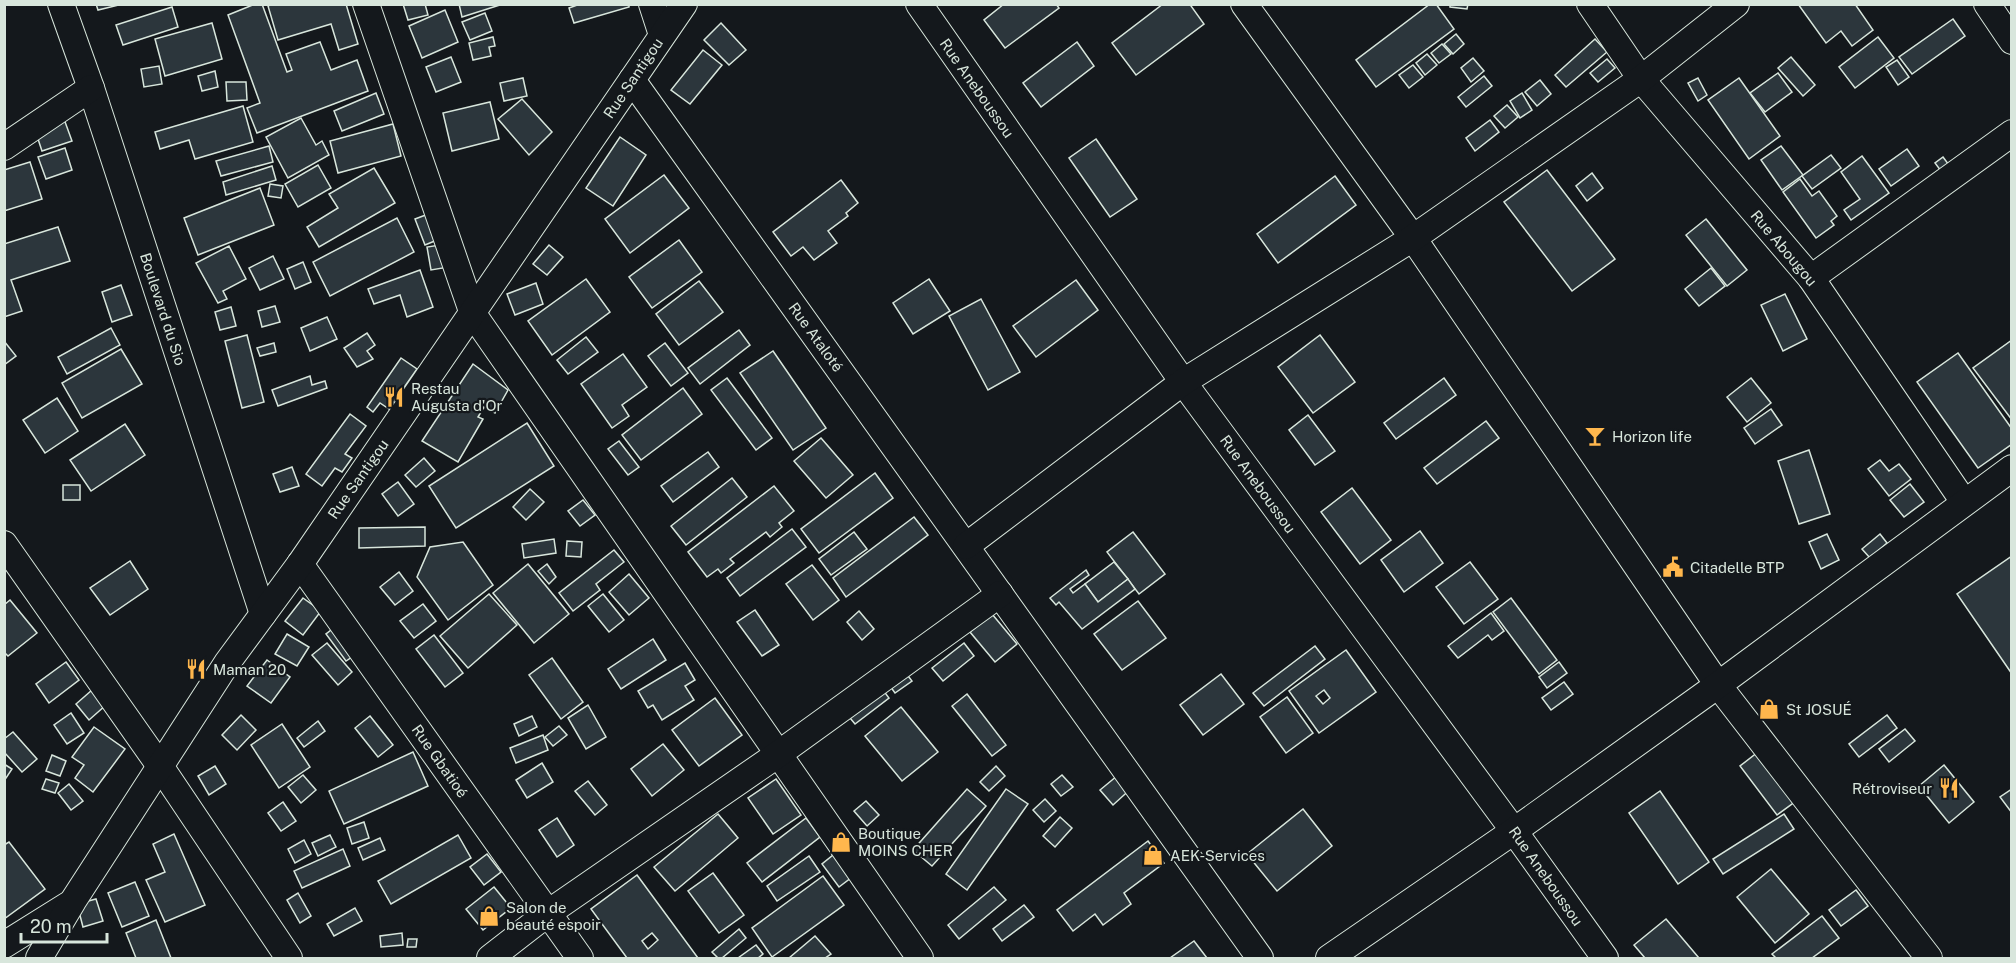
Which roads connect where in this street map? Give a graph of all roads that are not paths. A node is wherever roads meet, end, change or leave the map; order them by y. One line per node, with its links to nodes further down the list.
1 (61, 4): 14 (street, Boulevard du Sio)
2 (366, 4): 19 (street)
3 (652, 4): 10 (street)
4 (684, 4): 10 (street, Rue Santigou)
5 (919, 4): 20 (street, Rue Aneboussou)
6 (1244, 4): 17 (street)
7 (1590, 4): 13 (street, Rue Abougou)
8 (1736, 4): 13 (street)
9 (1987, 4): 11 (street)
10 (662, 35): 12 (street, Rue Santigou)
11 (2012, 41)
12 (632, 80): 19 (street, Rue Santigou); 23 (street, Rue Ataloté)
13 (1641, 80): 17 (street); 18 (street, Rue Abougou)
14 (91, 88): 16 (street); 27 (street, Boulevard du Sio)
15 (2012, 133): 18 (street)
16 (4, 147)
17 (1413, 238): 20 (street); 28 (street)
18 (1811, 278): 22 (street, Rue Abougou)
19 (472, 314): 25 (street, Rue Santigou); 29 (street)
20 (1183, 382): 23 (street); 31 (street, Rue Aneboussou)
21 (2012, 468): 22 (street)
22 (1964, 502): 28 (street)
23 (966, 546): 26 (street, Rue Ataloté)
24 (8, 558): 30 (street)
25 (300, 564): 27 (street, Rue Santigou); 33 (street, Rue Gbatioé)
26 (1000, 594): 29 (street); 40 (street, Rue Ataloté)
27 (263, 614): 30 (street, Rue Santigou)
28 (1718, 685): 31 (street); 43 (street)
29 (777, 755): 33 (street); 39 (street)
30 (160, 766): 32 (street, Rue Santigou); 36 (street)
31 (1514, 831): 41 (street); 42 (street, Rue Aneboussou)
32 (73, 901): 34 (street); 35 (street, Rue Santigou)
33 (548, 913): 37 (street); 38 (street, Rue Gbatioé)
34 (4, 945)
35 (39, 958)
36 (289, 958)
37 (490, 958)
38 (580, 958)
39 (920, 958)
40 (1260, 958)
41 (1329, 958)
42 (1605, 958)
43 (1929, 958)

